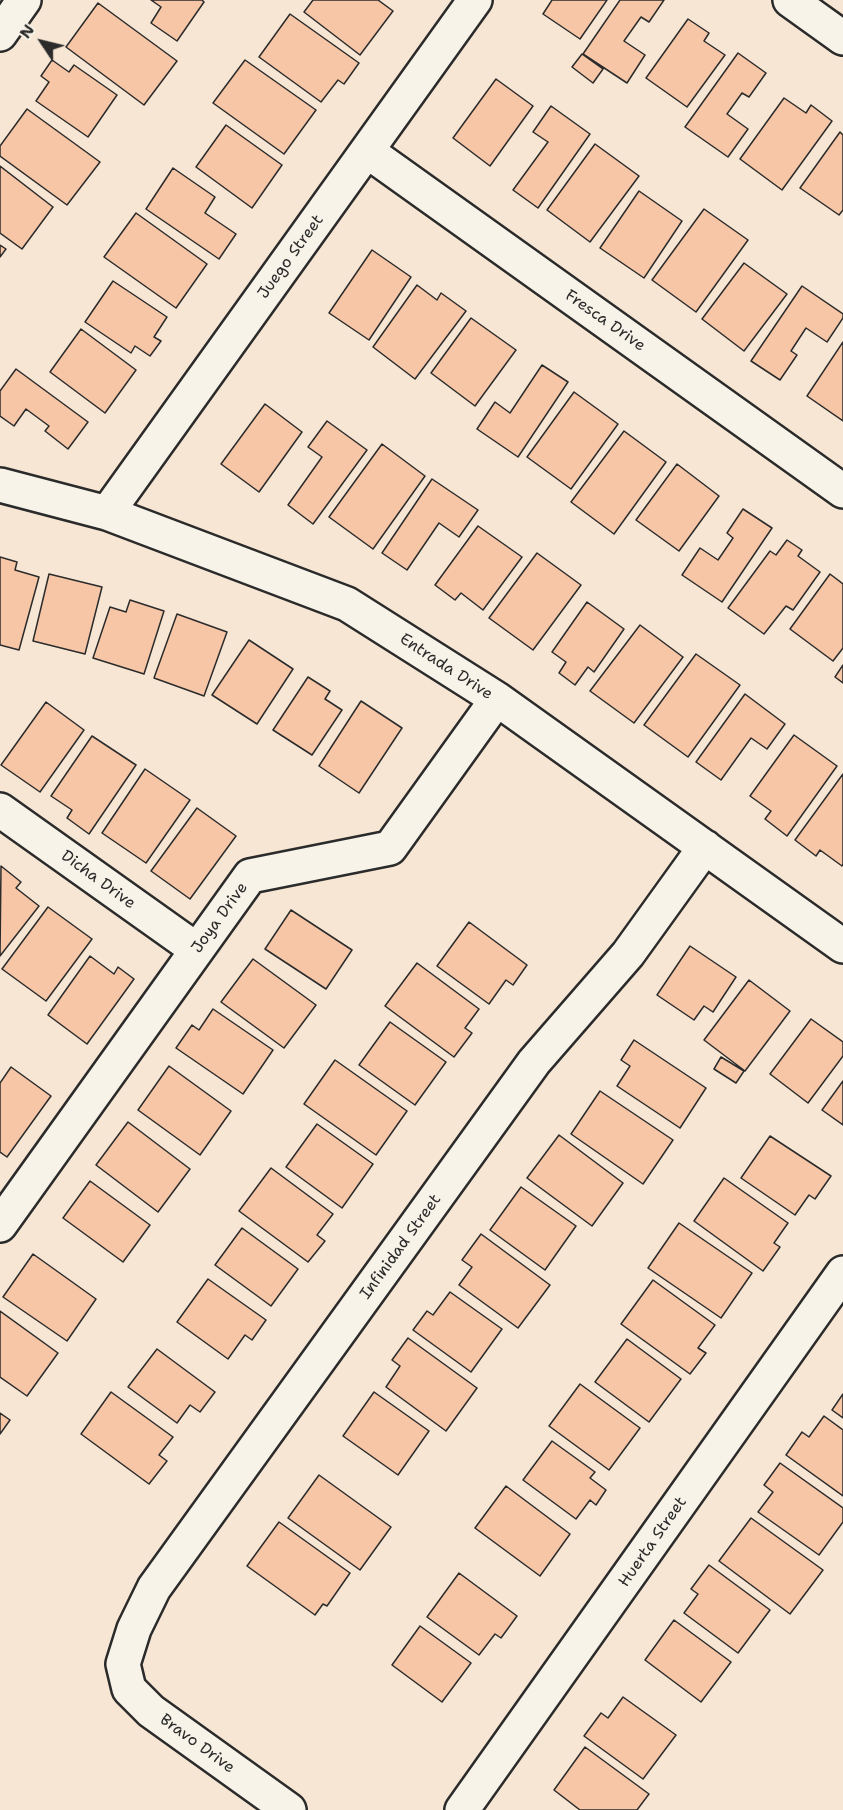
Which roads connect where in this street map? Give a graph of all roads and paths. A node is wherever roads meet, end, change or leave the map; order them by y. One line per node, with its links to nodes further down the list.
1 (24, 0): 4 (street)
2 (475, 0): 6 (street, Juego Street)
3 (790, 0): 5 (street)
4 (0, 34)
5 (843, 38)
6 (367, 151): 8 (street, Fresca Drive); 9 (street, Juego Street)
7 (0, 485): 9 (street, Entrada Drive)
8 (843, 490)
9 (107, 513): 10 (street, Entrada Drive)
10 (497, 699): 12 (street, Entrada Drive); 14 (street, Joya Drive)
11 (0, 810): 14 (street, Dicha Drive)
12 (705, 847): 13 (street, Entrada Drive); 17 (street, Infinidad Street)
13 (843, 945)
14 (197, 950): 15 (street, Joya Drive)
15 (3, 1217)
16 (843, 1274): 19 (street, Huerta Street)
17 (123, 1664): 18 (street, Bravo Drive)
18 (289, 1810)
19 (462, 1810)

